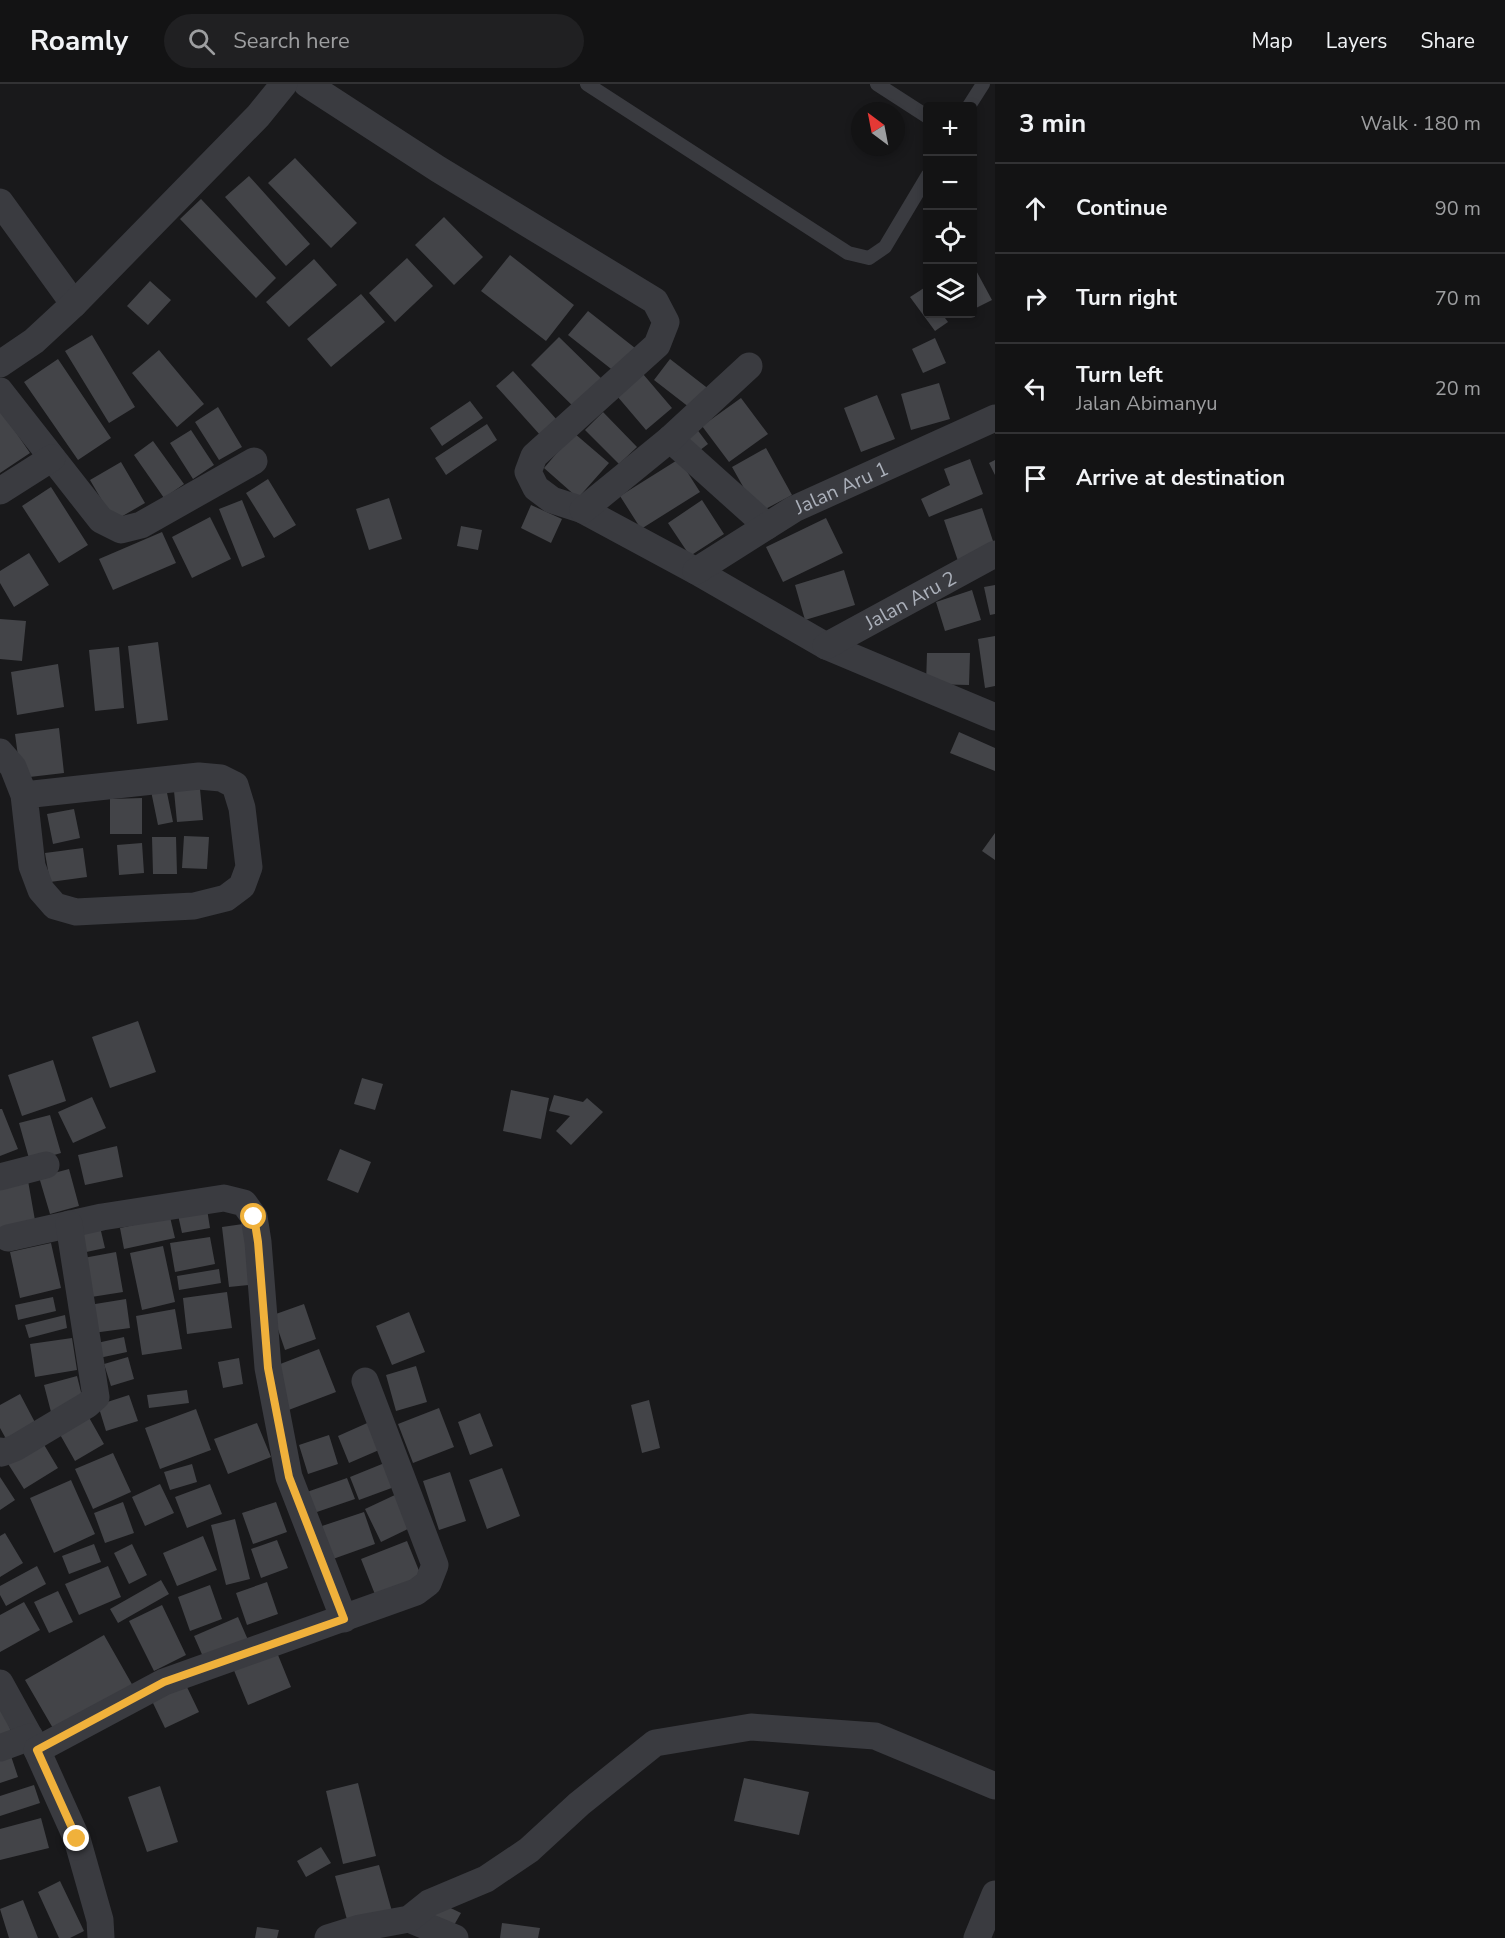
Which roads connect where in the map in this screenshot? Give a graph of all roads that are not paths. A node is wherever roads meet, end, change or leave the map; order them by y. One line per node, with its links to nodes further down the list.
1 (284, 84): 10 (street)
2 (307, 84): 19 (street)
3 (587, 84): 8 (lane)
4 (877, 84): 7 (lane)
5 (983, 84): 6 (lane)
6 (972, 102)
7 (923, 114)
8 (923, 182)
9 (0, 202): 10 (street)
10 (74, 304): 11 (street)
11 (0, 364)
12 (749, 366): 15 (street)
13 (0, 391): 16 (street)
14 (995, 418): 20 (street, Jalan Aru 1)
15 (670, 439): 19 (street); 20 (street)
16 (52, 458): 17 (street); 18 (street)
17 (254, 461)
18 (0, 491)
19 (583, 510): 22 (street)
20 (767, 526): 22 (street, Jalan Aru 1)
21 (995, 554): 23 (street, Jalan Aru 2)
22 (696, 571): 23 (street)
23 (826, 646): 24 (street)
24 (995, 717)
25 (0, 752): 26 (street)
26 (24, 795): 26 (street)
27 (46, 1165): 28 (street)
28 (0, 1177)
29 (69, 1224): 30 (street); 32 (street); 33 (street)
30 (8, 1238)
31 (365, 1381): 33 (street)
32 (0, 1451)
33 (344, 1619): 35 (street)
34 (0, 1683): 35 (street)
35 (33, 1744): 36 (street); 40 (street)
36 (0, 1748)
37 (995, 1786): 39 (street)
38 (995, 1894): 43 (street)
39 (409, 1919): 41 (street); 42 (street)
40 (101, 1938)
41 (328, 1938)
42 (455, 1938)
43 (976, 1938)

